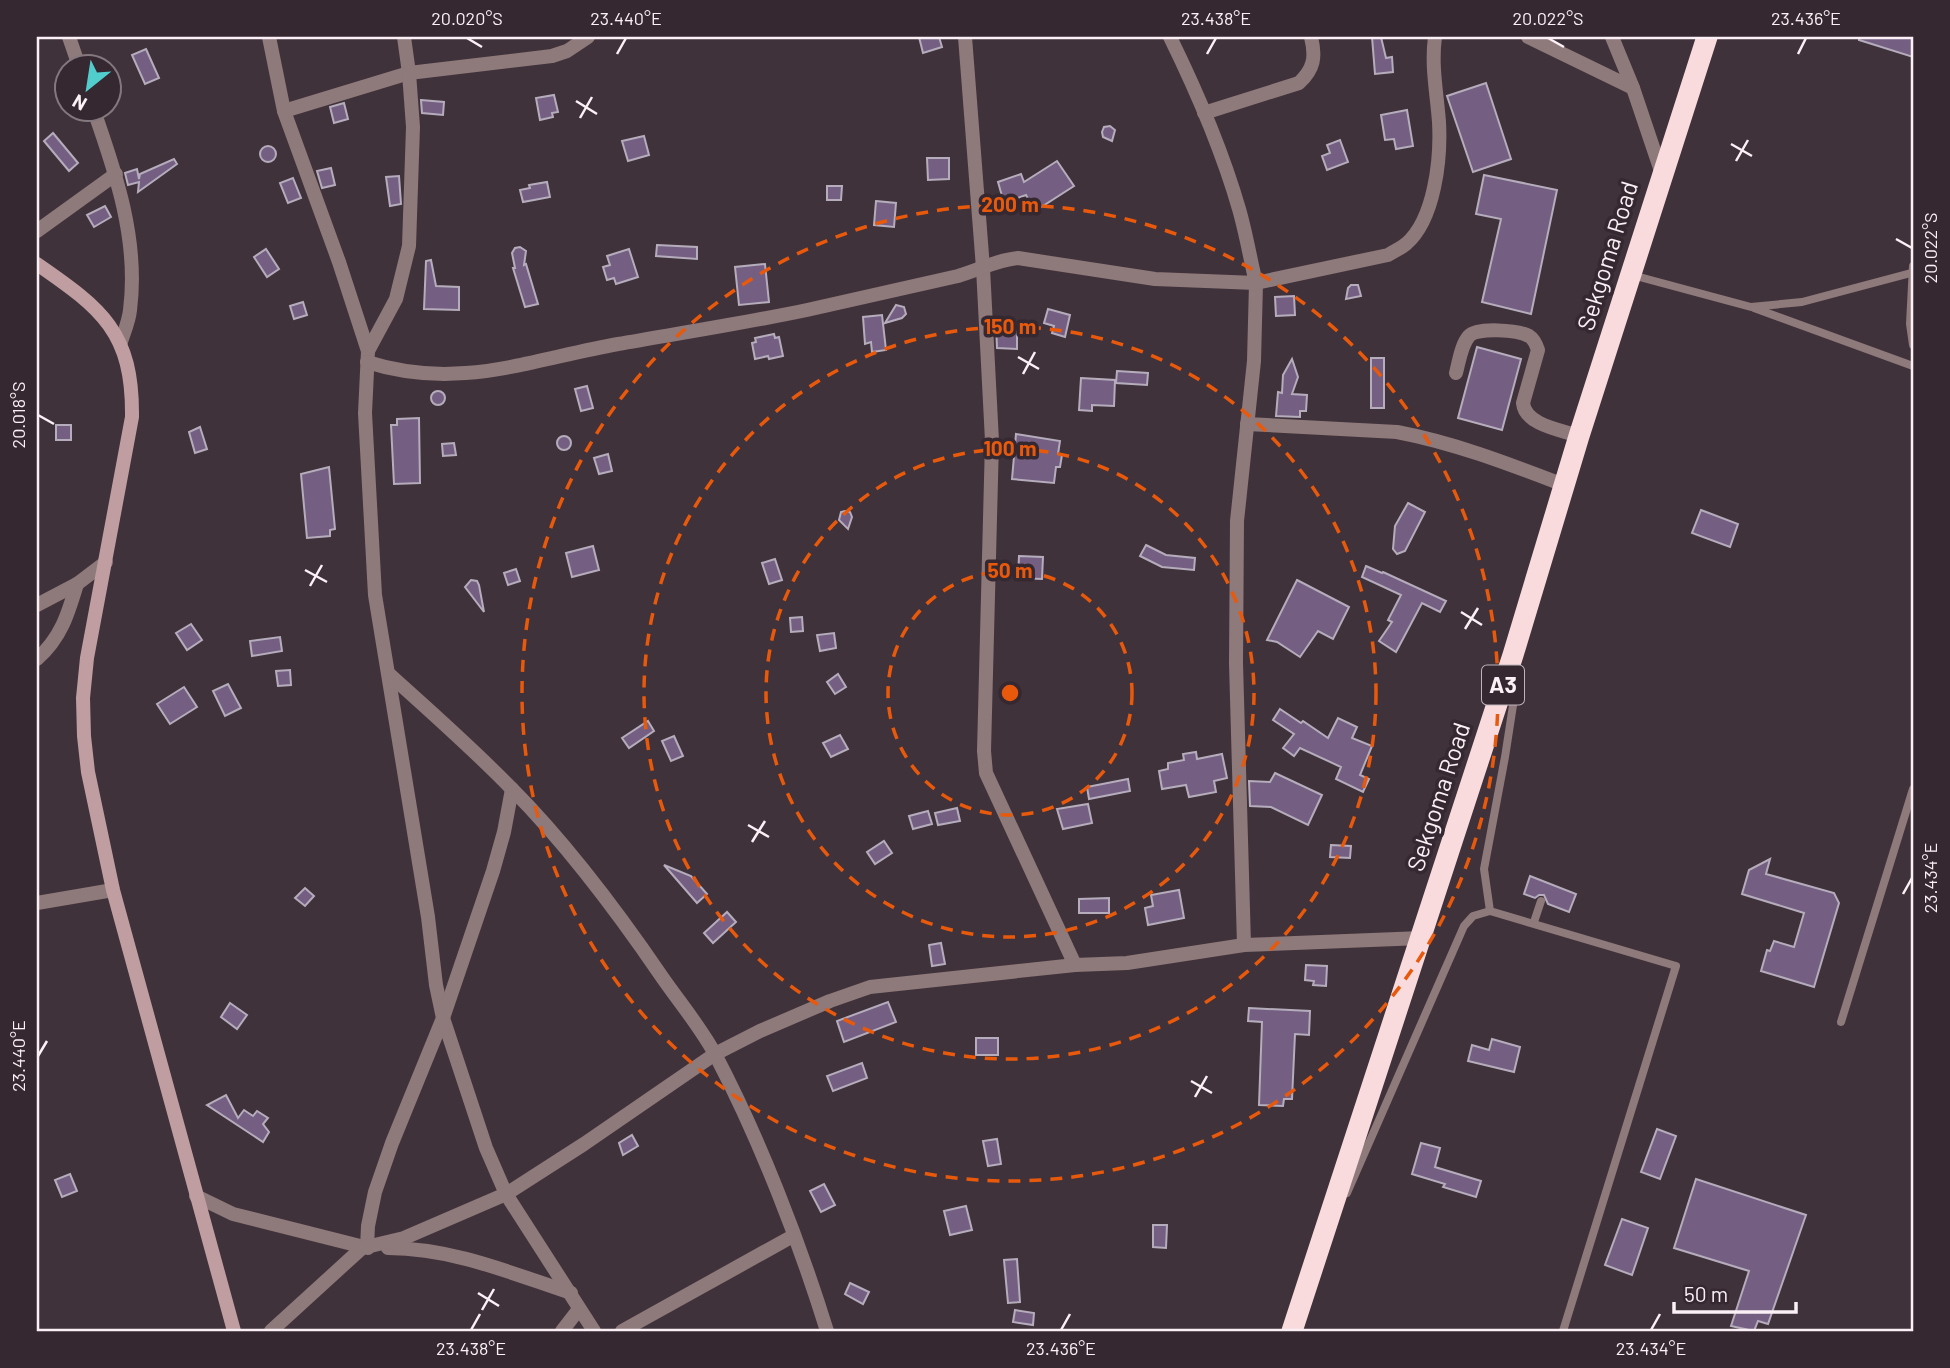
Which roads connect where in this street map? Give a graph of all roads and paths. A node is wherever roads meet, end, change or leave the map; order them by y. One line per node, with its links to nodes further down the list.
1 (269, 37): 14 (street)
2 (404, 37): 12 (street)
3 (588, 37): 11 (street)
4 (965, 37): 21 (street)
5 (1170, 37): 15 (street)
6 (1311, 37): 15 (street)
7 (1435, 37): 24 (street)
8 (1528, 37): 13 (street)
9 (1612, 37): 13 (street)
10 (1707, 37): 18 (highway, Sekgoma Road / A3)
11 (566, 44): 12 (street)
12 (409, 73): 14 (street); 28 (street)
13 (1633, 88): 18 (street)
14 (284, 111): 28 (street)
15 (1204, 113): 24 (street)
16 (98, 122): 17 (street)
17 (116, 174): 19 (street); 26 (street)
18 (1662, 174): 23 (highway, Sekgoma Road / A3)
19 (37, 231)
20 (37, 264): 26 (street)
21 (983, 268): 24 (street); 28 (street); 49 (street)
22 (1912, 270): 25 (lane); 27 (lane)
23 (1631, 275): 25 (lane); 32 (highway, Sekgoma Road / A3)
24 (1256, 283): 31 (street)
25 (1751, 307): 29 (lane)
26 (121, 342): 34 (street)
27 (1913, 345)
28 (368, 356): 39 (street)
29 (1913, 366)
30 (1456, 373): 32 (street)
31 (1247, 424): 33 (street); 48 (street)
32 (1579, 436): 33 (highway, Sekgoma Road / A3)
33 (1564, 485): 37 (highway, Sekgoma Road / A3)
34 (106, 562): 35 (street); 42 (street)
35 (77, 584): 36 (street); 38 (street)
36 (37, 605)
37 (1513, 655): 45 (lane); 47 (highway, Sekgoma Road / A3)
38 (37, 659)
39 (390, 675): 40 (street); 50 (street)
40 (512, 789): 50 (street); 52 (street)
41 (1913, 789): 51 (lane)
42 (113, 890): 44 (street); 54 (street)
43 (1541, 901): 46 (lane)
44 (37, 903)
45 (1490, 911): 46 (lane); 58 (lane)
46 (1534, 922): 67 (lane)
47 (1422, 938): 48 (street); 58 (highway, Sekgoma Road / A3)
48 (1244, 945): 49 (street)
49 (1075, 965): 52 (street)
50 (443, 1018): 53 (street); 56 (street)
51 (1842, 1022)
52 (715, 1054): 53 (street); 55 (street)
53 (506, 1194): 56 (street); 57 (street)
54 (196, 1196): 56 (street); 60 (street)
55 (793, 1236): 64 (street); 65 (street)
56 (365, 1247): 57 (street); 61 (street)
57 (570, 1293): 59 (street)
58 (1304, 1293): 66 (highway, Sekgoma Road / A3)
59 (579, 1309): 62 (street); 63 (street)
60 (234, 1331)
61 (271, 1331)
62 (562, 1331)
63 (594, 1331)
64 (622, 1331)
65 (827, 1331)
66 (1292, 1331)
67 (1563, 1331)

